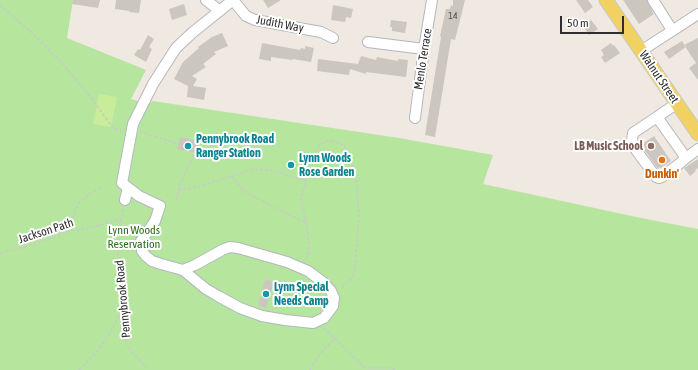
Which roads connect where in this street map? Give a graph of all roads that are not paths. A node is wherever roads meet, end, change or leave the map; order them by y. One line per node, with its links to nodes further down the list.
1 (206, 0): 6 (street)
2 (233, 0): 6 (street); 9 (street, Judith Way)
3 (432, 0): 11 (street, Menlo Terrace)
4 (606, 0): 12 (main road, Walnut Street)
5 (653, 0): 8 (street)
6 (220, 10): 19 (street)
7 (698, 14): 8 (street)
8 (672, 30): 12 (street)
9 (334, 38)
10 (368, 42): 11 (street)
11 (424, 49): 15 (street, Menlo Terrace)
12 (641, 51): 13 (main road, Walnut Street)
13 (676, 104): 14 (street); 16 (main road, Walnut Street)
14 (657, 117): 18 (street); 18 (street)
15 (414, 118)
16 (697, 131)
17 (698, 149): 18 (street)
18 (686, 158)
19 (128, 188): 20 (street); 21 (street, Pennybrook Road)
20 (125, 200)
21 (183, 270): 21 (street, Pennybrook Road)

